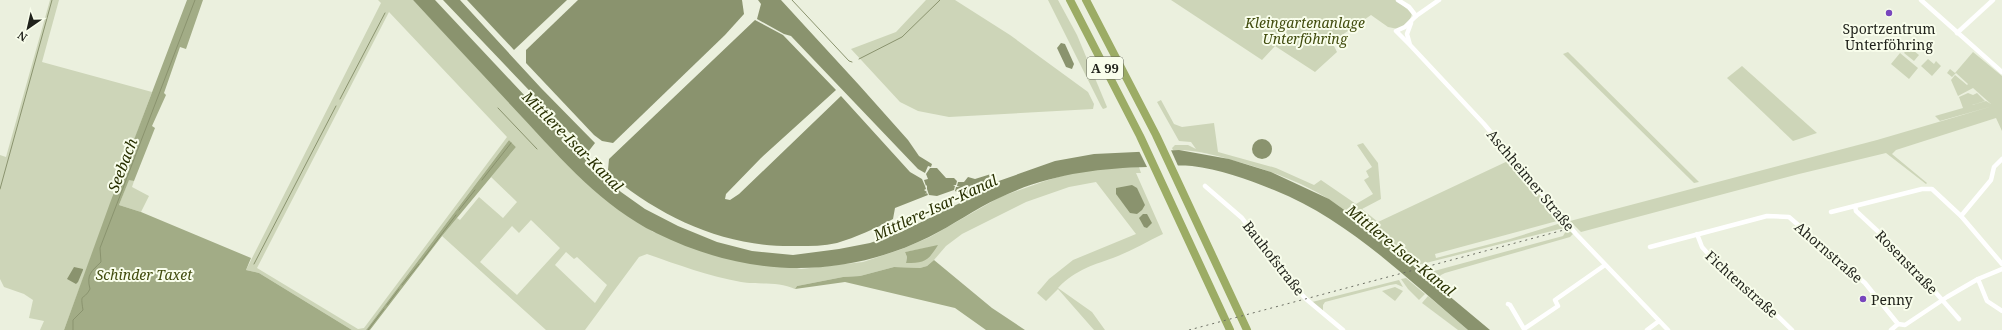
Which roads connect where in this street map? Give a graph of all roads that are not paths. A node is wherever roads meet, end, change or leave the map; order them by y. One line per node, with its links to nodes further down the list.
1 (1070, 0): 28 (highway, A 99)
2 (1086, 0): 32 (highway, A 99)
3 (1398, 0): 7 (street)
4 (1439, 0): 7 (street)
5 (1921, 0): 9 (street)
6 (1993, 0): 9 (street)
7 (1416, 16): 8 (street)
8 (1411, 23): 10 (street); 10 (street, Aschheimer Straße)
9 (1957, 33): 11 (street)
10 (1410, 45): 20 (street, Aschheimer Straße)
11 (2002, 72)
12 (2002, 159): 16 (street)
13 (1205, 186): 33 (street, Bauhofstraße)
14 (1854, 206): 15 (street); 16 (street); 23 (street, Rosenstraße)
15 (1831, 212)
16 (1961, 216): 19 (street)
17 (1697, 234): 18 (street, Ahornstraße); 29 (street, Ahornstraße); 37 (street, Fichtenstraße)
18 (1650, 247)
19 (2002, 264)
20 (1605, 265): 27 (street, Aschheimer Straße); 30 (street)
21 (2002, 269): 22 (street)
22 (1978, 280): 23 (street); 25 (street)
23 (1942, 300): 26 (street, Rosenstraße); 31 (street)
24 (1508, 304): 30 (street)
25 (2002, 311)
26 (1959, 319)
27 (1659, 321): 35 (street); 36 (street, Aschheimer Straße)
28 (1228, 324)
29 (1898, 324): 31 (street); 38 (street)
30 (1531, 325): 34 (street)
31 (1905, 325): 39 (street)
32 (1247, 330)
33 (1343, 330)
34 (1535, 330)
35 (1647, 330)
36 (1668, 330)
37 (1792, 330)
38 (1891, 330)
39 (1909, 330)

